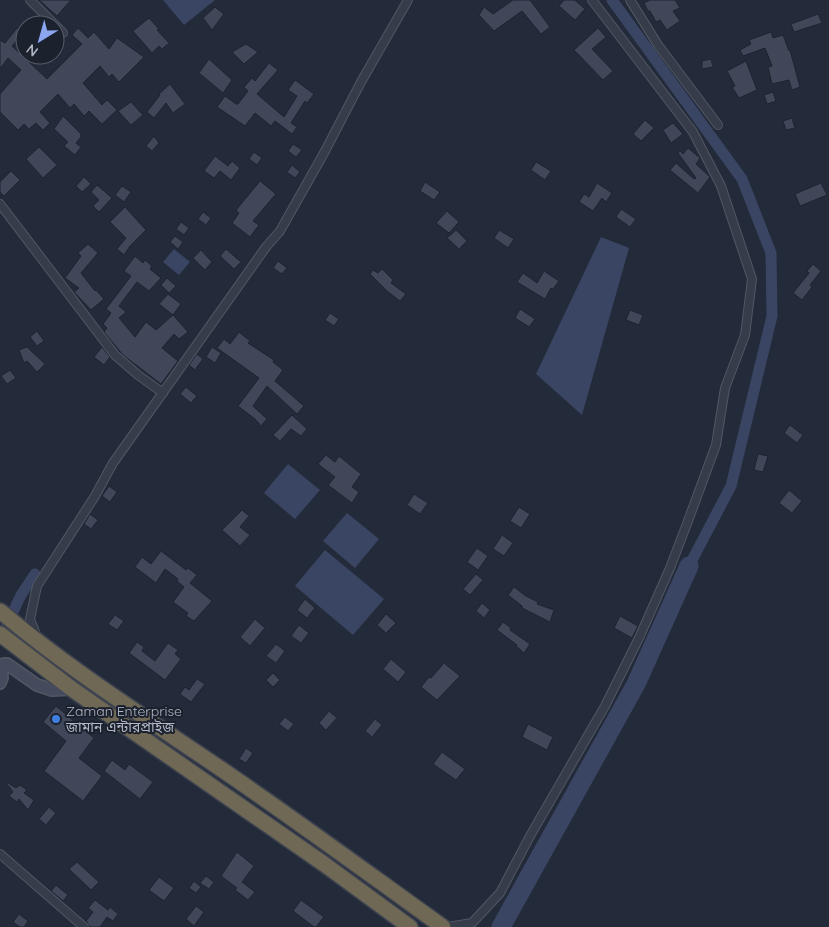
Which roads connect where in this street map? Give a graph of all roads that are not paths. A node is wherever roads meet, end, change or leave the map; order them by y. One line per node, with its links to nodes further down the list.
1 (30, 0): 5 (street)
2 (408, 0): 8 (street)
3 (592, 0): 18 (street)
4 (630, 0): 6 (street)
5 (45, 15)
6 (718, 125)
7 (0, 204): 8 (street)
8 (163, 393): 11 (street)
9 (0, 612): 11 (highway)
10 (0, 634): 13 (highway)
11 (34, 640): 17 (highway)
12 (0, 684): 13 (street)
13 (72, 689): 16 (highway)
14 (0, 854): 15 (street)
15 (84, 927)
16 (410, 927)
17 (443, 927)
18 (448, 927)

